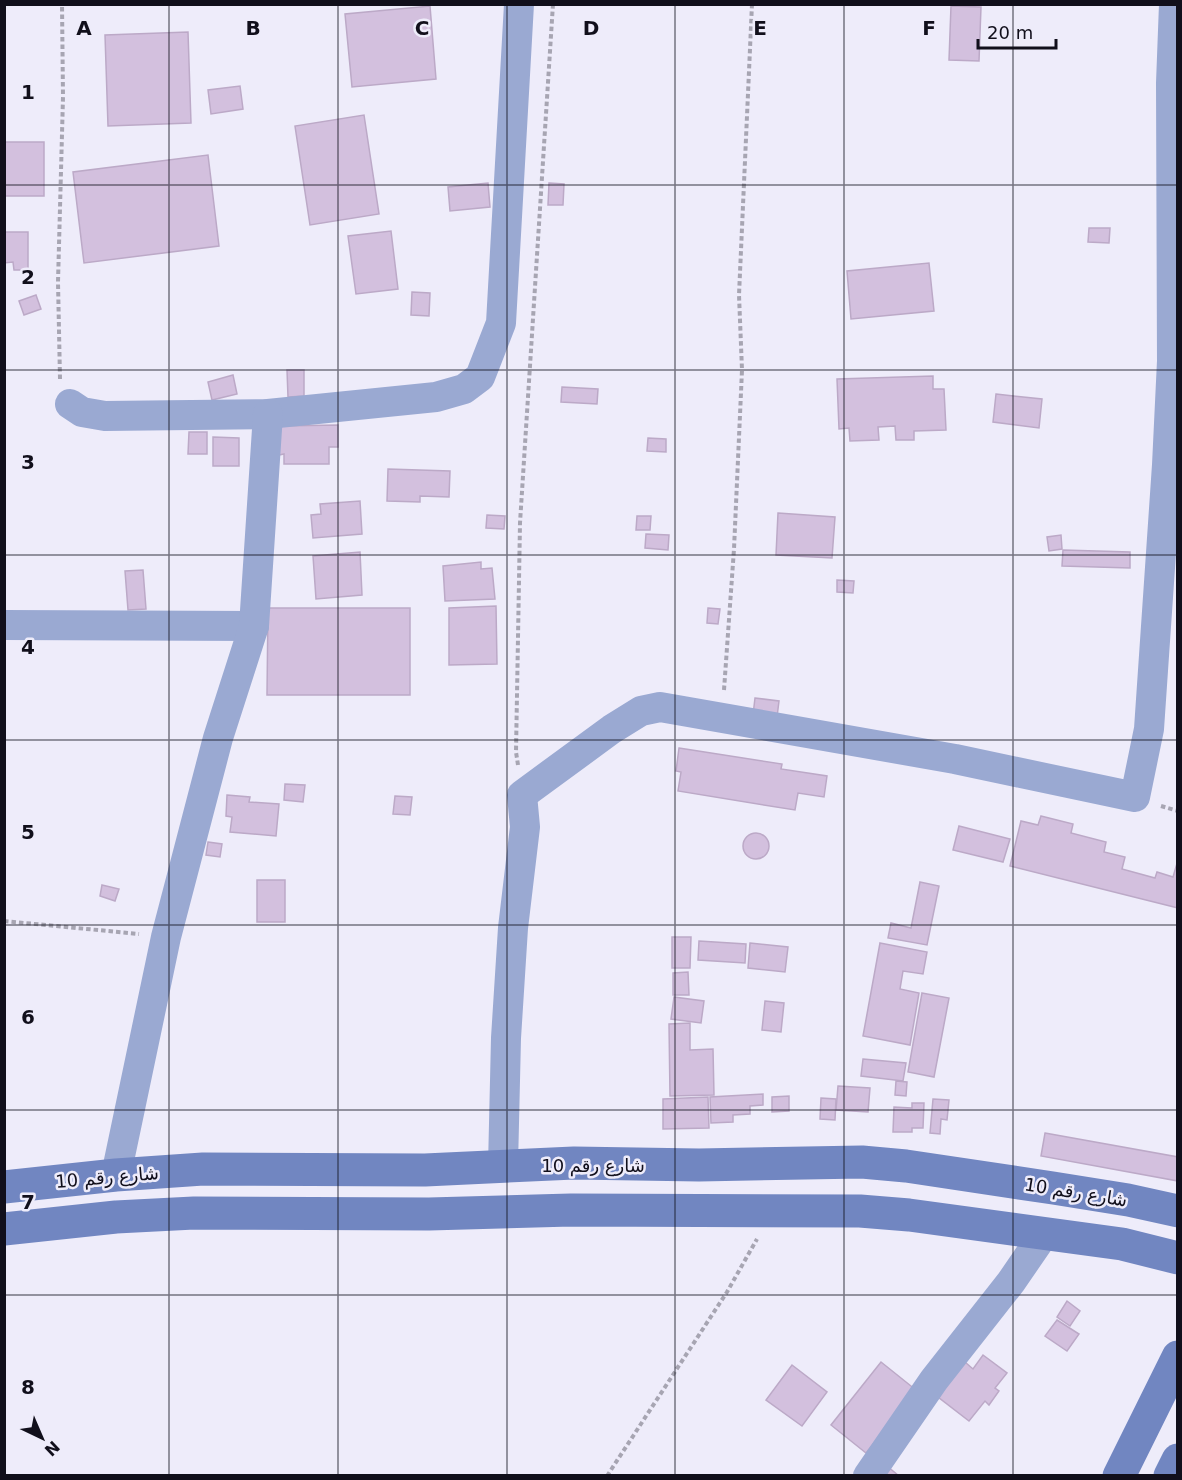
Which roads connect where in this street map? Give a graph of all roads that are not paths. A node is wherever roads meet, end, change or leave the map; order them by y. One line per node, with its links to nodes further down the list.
1 (519, 4): 4 (street)
2 (1174, 4): 7 (street)
3 (70, 404): 4 (street)
4 (268, 414): 6 (street)
5 (4, 625): 6 (street)
6 (254, 626): 8 (street)
7 (503, 1166): 8 (main road, شارع رقم 10); 10 (main road, شارع رقم 10)
8 (116, 1175): 9 (main road, شارع رقم 10)
9 (4, 1187)
10 (1178, 1211)
11 (4, 1229): 12 (main road)
12 (1044, 1234): 13 (main road); 16 (street)
13 (1178, 1258)
14 (1178, 1357): 17 (main road)
15 (1178, 1460): 18 (main road)
16 (868, 1476)
17 (1119, 1476)
18 (1170, 1476)

